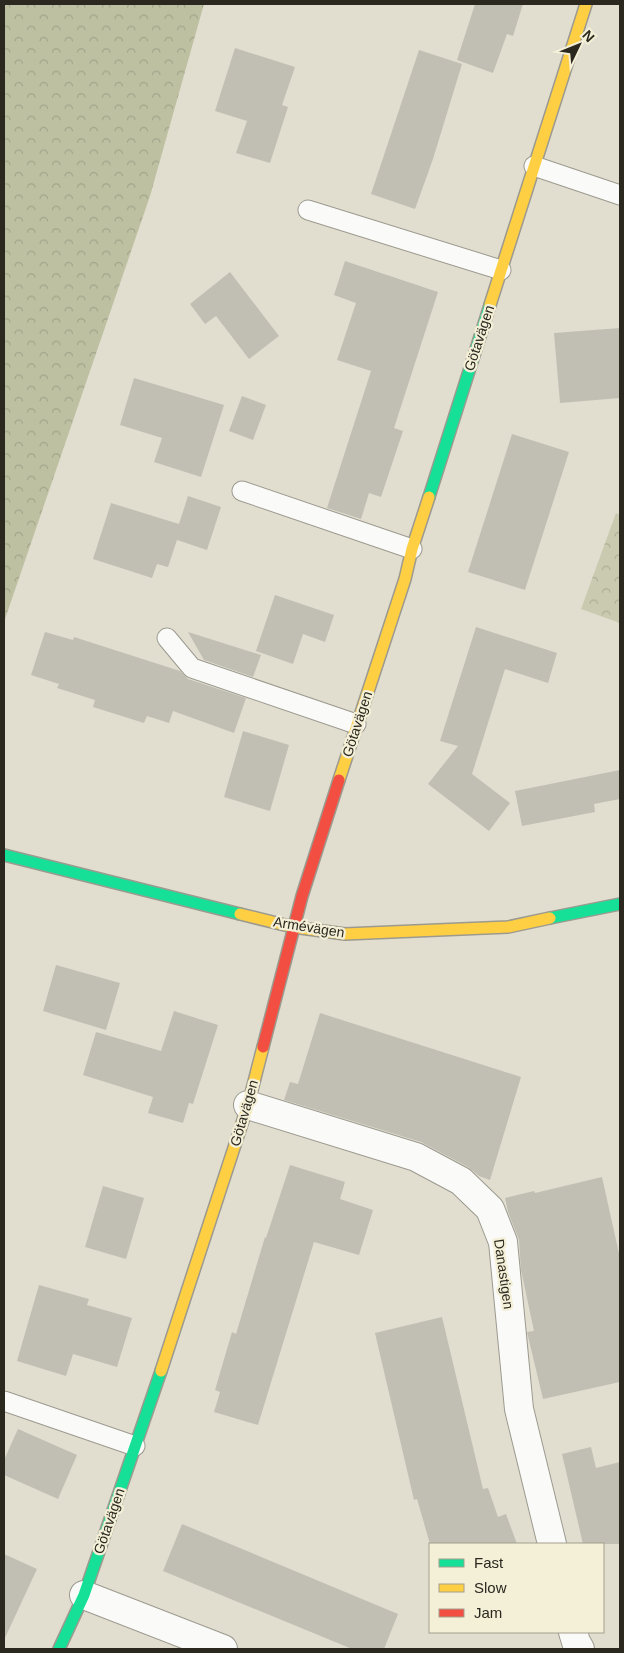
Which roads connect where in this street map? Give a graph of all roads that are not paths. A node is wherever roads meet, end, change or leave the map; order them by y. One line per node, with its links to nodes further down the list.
1 (586, 4): 2 (street, Götavägen)
2 (534, 166): 3 (lane); 5 (street, Götavägen)
3 (620, 195)
4 (308, 210): 5 (lane)
5 (501, 270): 7 (street, Götavägen)
6 (242, 491): 7 (lane)
7 (412, 549): 9 (street, Götavägen)
8 (167, 638): 9 (lane)
9 (356, 724): 12 (street, Götavägen)
10 (4, 855): 12 (street, Armévägen)
11 (620, 904): 12 (street, Armévägen)
12 (293, 927): 13 (street, Götavägen)
13 (248, 1105): 15 (street, Götavägen); 16 (street, Danastigen)
14 (4, 1401): 15 (lane)
15 (135, 1446): 17 (street, Götavägen)
16 (552, 1543)
17 (84, 1595): 19 (street, Götavägen); 20 (street)
18 (573, 1633): 21 (street)
19 (59, 1649)
20 (223, 1649)
21 (580, 1649)

